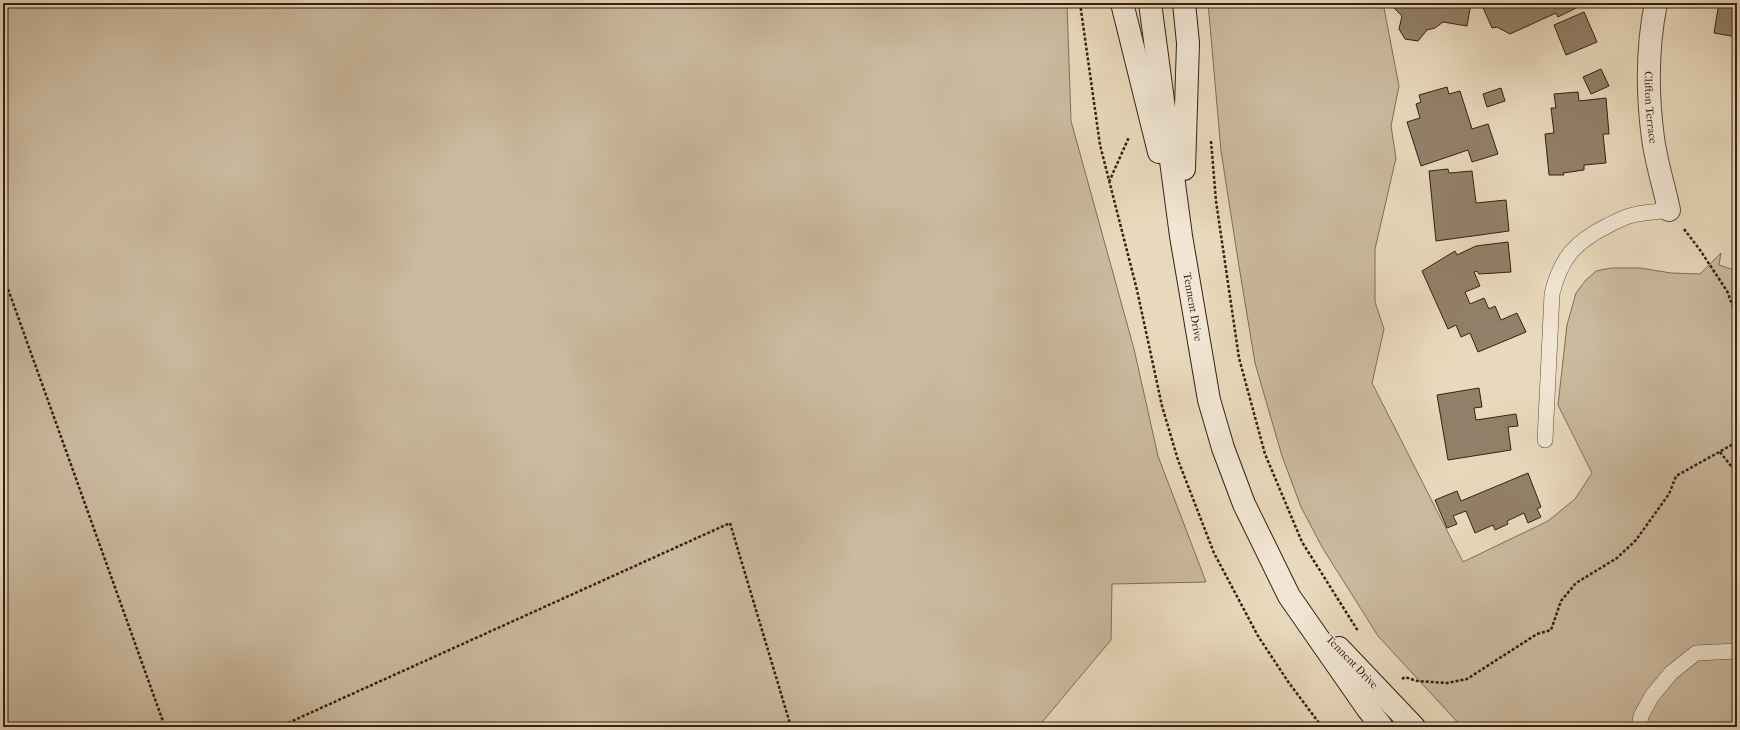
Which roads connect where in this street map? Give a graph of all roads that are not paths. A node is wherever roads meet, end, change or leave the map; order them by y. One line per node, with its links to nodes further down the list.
1 (1122, 3): 6 (main road)
2 (1150, 3): 6 (main road, Tennent Drive)
3 (1184, 3): 6 (main road)
4 (1656, 3): 5 (main road, Clifton Terrace)
5 (1669, 210): 7 (lane)
6 (1181, 236): 8 (main road, Tennent Drive)
7 (1545, 440)
8 (1289, 596): 10 (main road, Tennent Drive); 11 (main road, Tennent Drive)
9 (1737, 650): 12 (lane)
10 (1382, 727)
11 (1414, 727)
12 (1639, 727)

